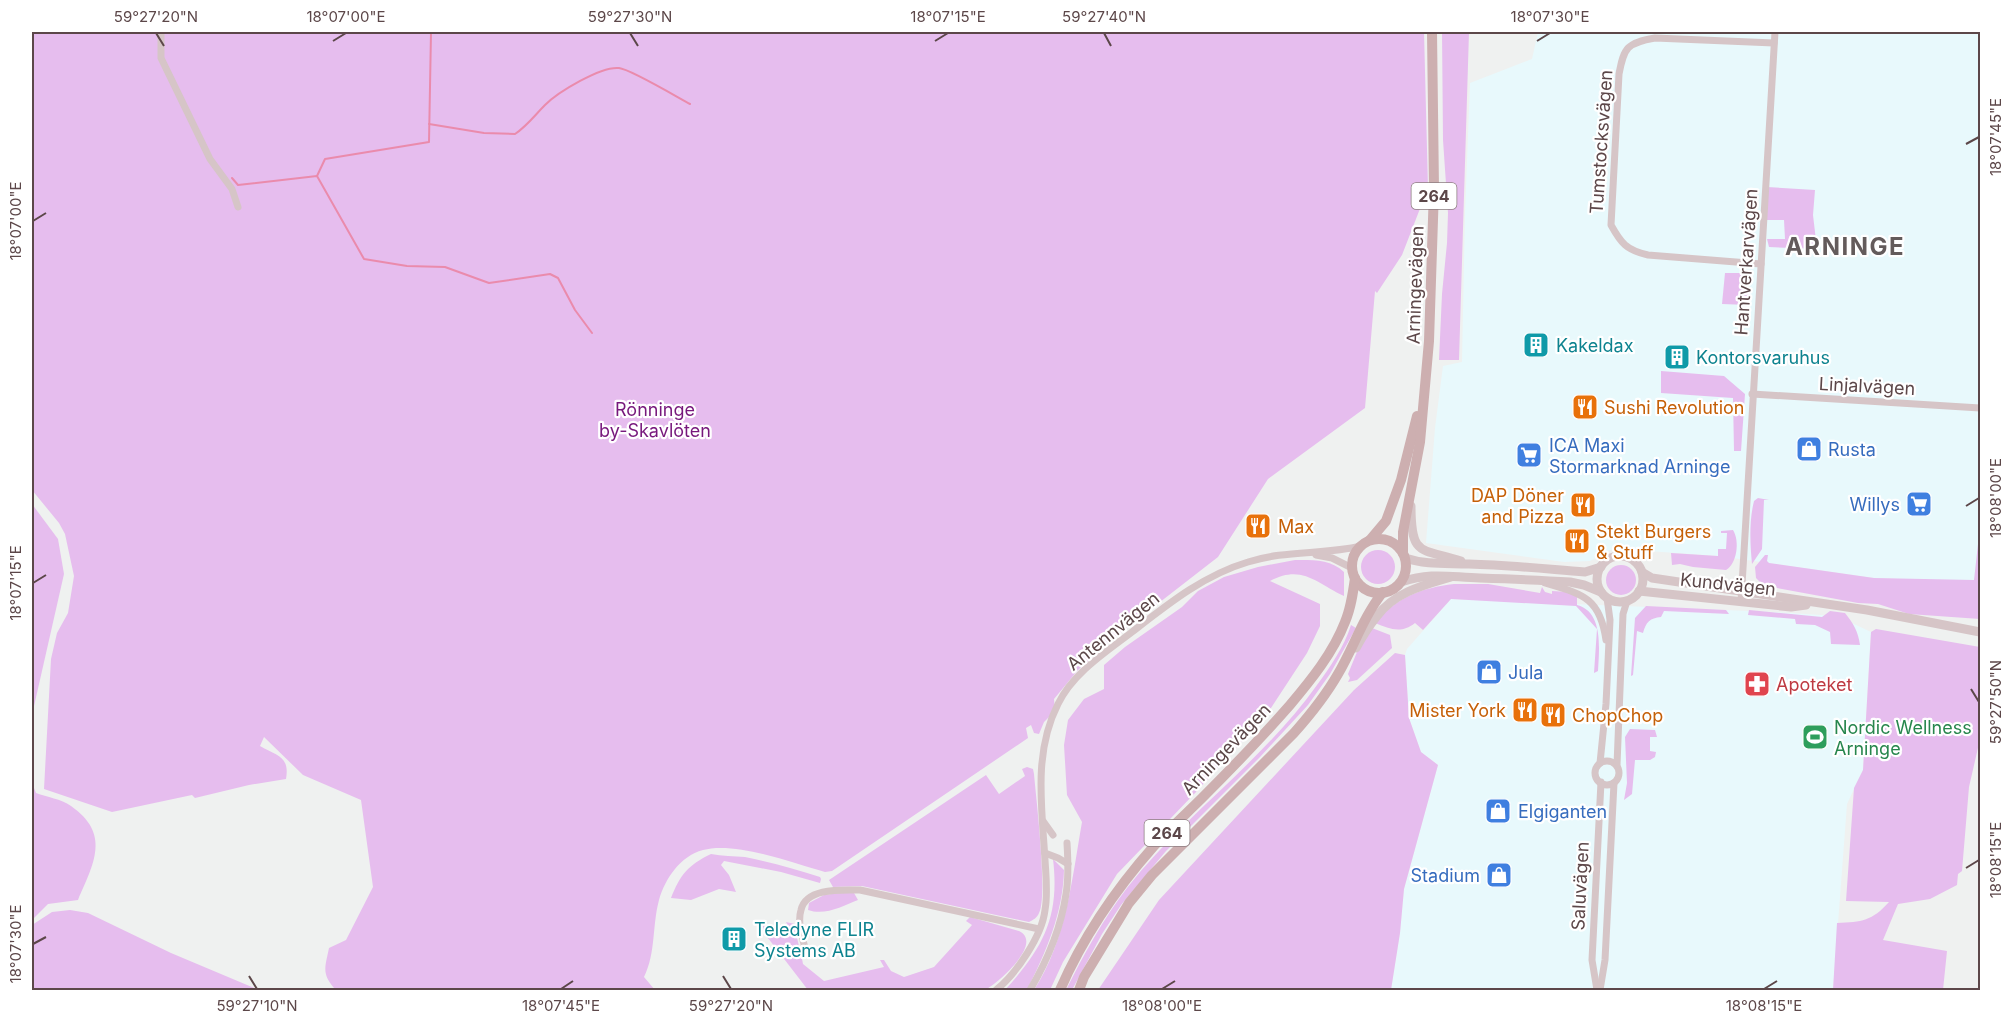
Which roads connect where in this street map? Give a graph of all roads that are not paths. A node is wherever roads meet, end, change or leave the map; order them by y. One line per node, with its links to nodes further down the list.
1 (160, 32): 5 (street)
2 (1432, 32): 7 (main road, Arningevägen / 264)
3 (1775, 32): 4 (street, Hantverkarvägen)
4 (1774, 43): 6 (street, Hantverkarvägen); 6 (street, Tumstocksvägen)
5 (238, 207)
6 (1761, 264): 8 (street, Hantverkarvägen)
7 (1428, 361): 10 (main road, Arningevägen / 264); 11 (main road, Arningevägen / 264)
8 (1752, 394): 9 (street, Linjalvägen); 22 (street, Hantverkarvägen)
9 (1980, 408)
10 (1411, 487): 13 (main road, Arningevägen / 264); 14 (street)
11 (1365, 543): 12 (street, Antennvägen); 13 (main road); 17 (main road, 264)
12 (1307, 554): 17 (street, Antennvägen); 35 (street, Antennvägen)
13 (1404, 555): 14 (street); 20 (main road, 264)
14 (1469, 564): 15 (street)
15 (1601, 567): 16 (street); 24 (street)
16 (1642, 572): 21 (street); 22 (street, Kundvägen)
17 (1353, 573): 23 (main road); 44 (main road, Arningevägen / 264)
18 (1456, 576): 19 (street); 20 (street); 30 (street)
19 (1534, 580): 24 (street); 29 (street)
20 (1401, 582): 23 (main road, 264)
21 (1639, 591): 25 (street); 26 (street, Kundvägen)
22 (1741, 591): 26 (street, Hantverkarvägen); 27 (street, Kundvägen)
23 (1383, 592): 30 (main road, Arningevägen / 264)
24 (1604, 595): 25 (street); 29 (street, Saluvägen)
25 (1627, 601): 32 (street, Saluvägen)
26 (1741, 602): 27 (street, Kundvägen)
27 (1814, 603): 28 (street, Kundvägen)
28 (1980, 632)
29 (1608, 655): 31 (street, Saluvägen)
30 (1338, 675): 45 (main road, Arningevägen / 264)
31 (1600, 763): 32 (street); 33 (street, Saluvägen)
32 (1617, 765): 34 (street, Saluvägen)
33 (1601, 783): 34 (street); 46 (street, Saluvägen)
34 (1614, 783): 46 (street, Saluvägen)
35 (1043, 821): 36 (street); 38 (street, Antennvägen)
36 (1053, 835)
37 (1067, 843): 39 (street)
38 (1045, 853): 39 (street); 40 (street, Antennvägen)
39 (1068, 864): 43 (street)
40 (1039, 929): 41 (street); 42 (street, Antennvägen)
41 (806, 952)
42 (996, 990)
43 (1030, 990)
44 (1060, 990)
45 (1078, 990)
46 (1598, 990)

